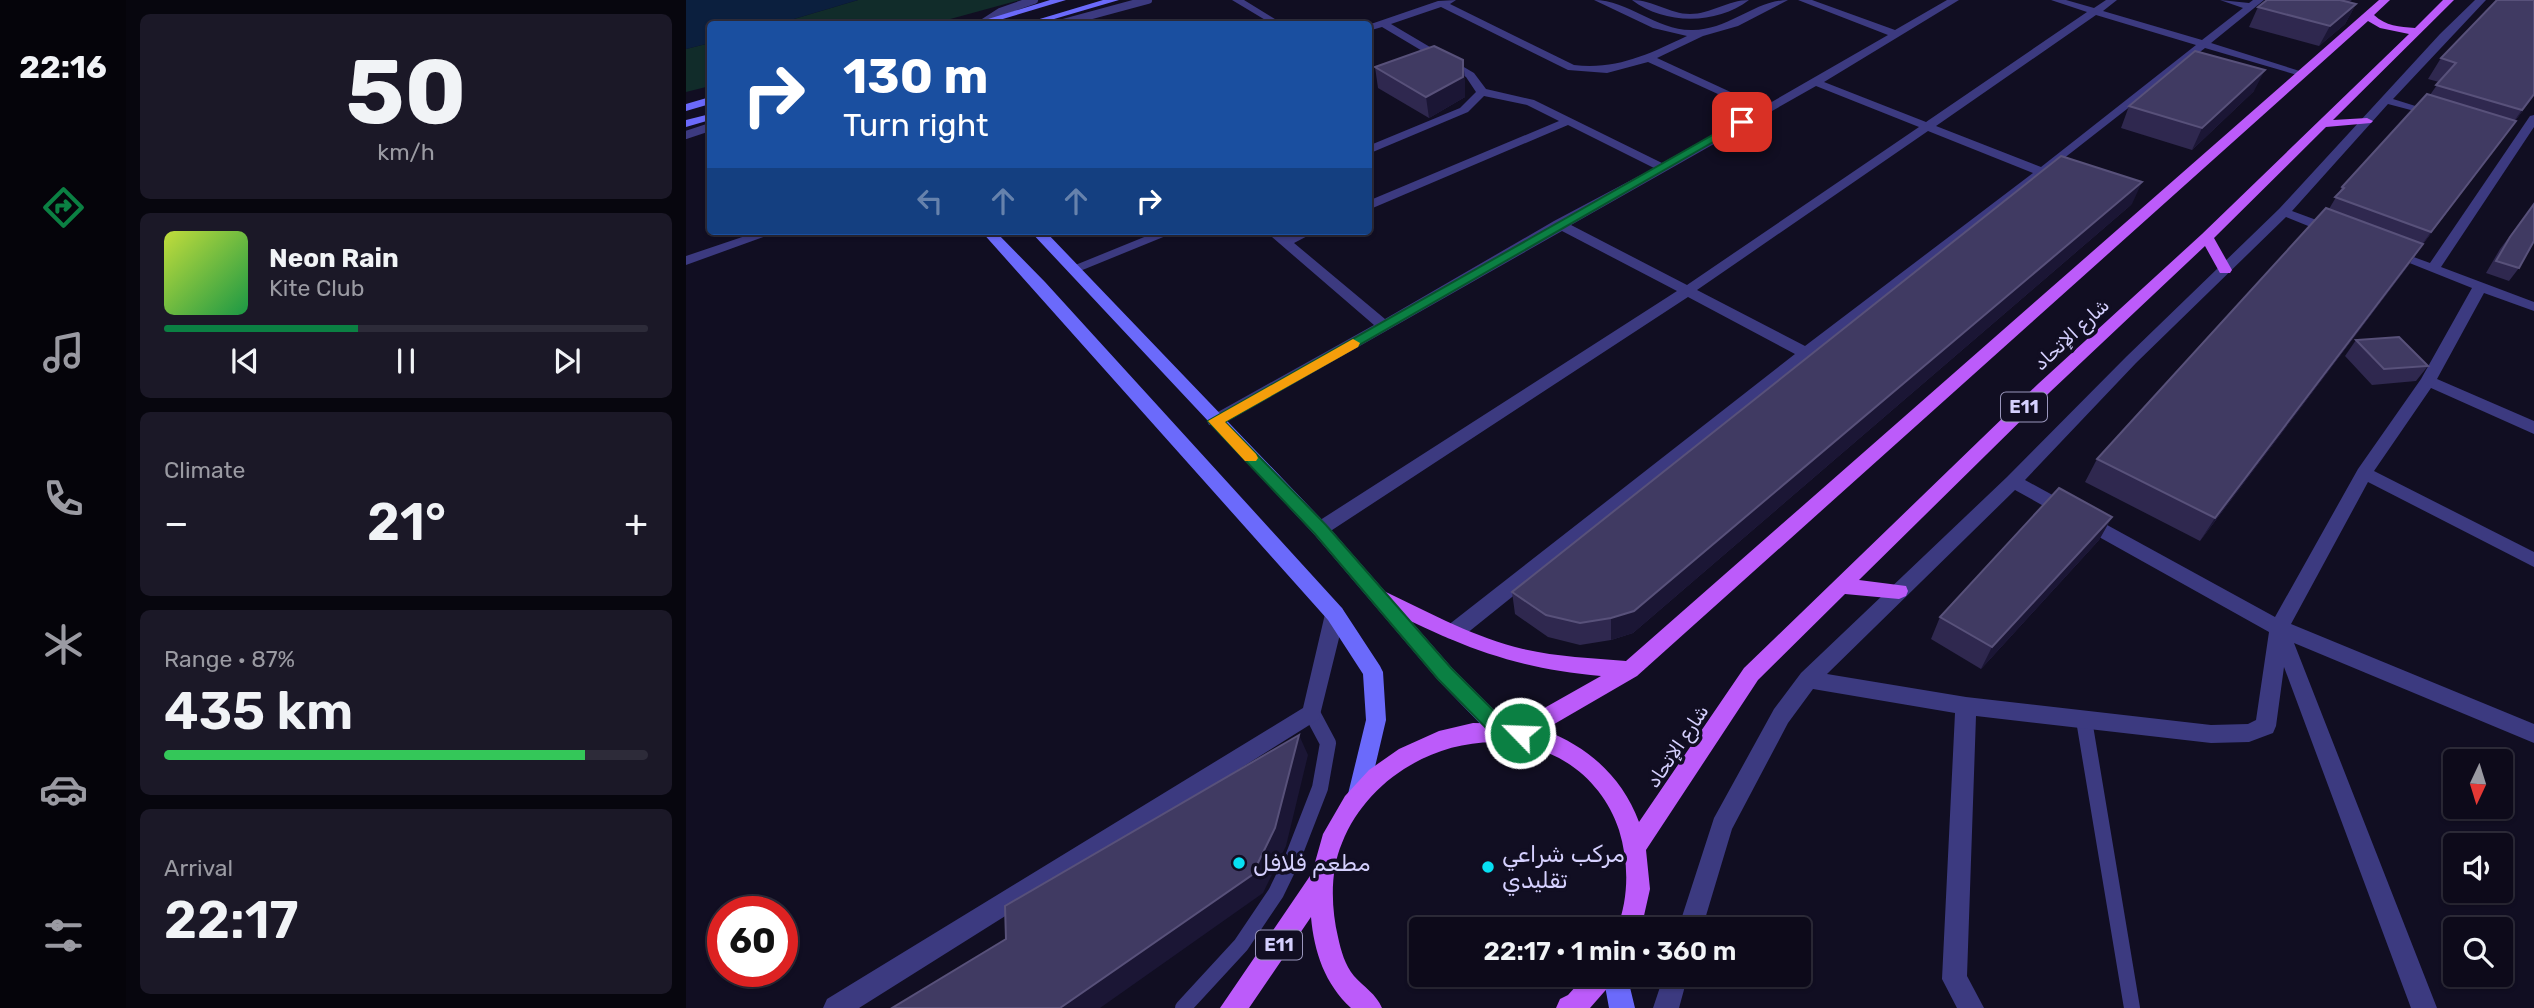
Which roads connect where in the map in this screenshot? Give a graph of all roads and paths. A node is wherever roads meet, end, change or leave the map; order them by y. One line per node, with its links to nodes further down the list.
1 (1034, 0): 23 (lane)
2 (1061, 0): 24 (street)
3 (1114, 0): 25 (street)
4 (1149, 0): 26 (lane)
5 (1237, 0): 27 (street)
6 (1599, 0): 20 (street)
7 (1639, 0): 8 (street); 20 (street)
8 (1744, 0)
9 (1783, 0): 31 (street)
10 (1803, 0): 32 (street)
11 (1954, 0): 32 (street)
12 (2056, 0): 21 (street)
13 (2112, 0): 21 (street)
14 (2224, 0): 19 (street)
15 (2385, 0): 22 (main road)
16 (2449, 0): 30 (main road, شارع الإتحاد / E11)
17 (2481, 0): 38 (street)
18 (1446, 2): 28 (street); 34 (street)
19 (2255, 3): 33 (street)
20 (1618, 8): 31 (street)
21 (2094, 12): 33 (street); 49 (street)
22 (2368, 15): 30 (main road); 35 (main road)
23 (985, 21)
24 (990, 21)
25 (1039, 21)
26 (1070, 21)
27 (1273, 21)
28 (1384, 23): 29 (street); 37 (street)
29 (1372, 28)
30 (2416, 31): 48 (main road, شارع الإتحاد / E11)
31 (1702, 33): 34 (street)
32 (1896, 34): 36 (street)
33 (2203, 44): 35 (street); 56 (street)
34 (1648, 58): 41 (street)
35 (2301, 73): 92 (main road)
36 (1815, 82): 41 (street); 49 (street)
37 (1482, 92): 44 (street); 54 (street)
38 (2385, 100): 45 (street); 46 (street)
39 (707, 101): 40 (street)
40 (686, 108)
41 (1763, 110): 55 (street)
42 (707, 118): 47 (street)
43 (2534, 118): 52 (street)
44 (1569, 121): 55 (street); 57 (street)
45 (2367, 121): 48 (main road); 58 (street)
46 (2452, 121)
47 (686, 124)
48 (2322, 124): 67 (main road, شارع الإتحاد / E11)
49 (1927, 127): 56 (street); 75 (street)
50 (707, 128): 51 (lane)
51 (686, 135)
52 (2512, 139): 53 (street); 72 (street)
53 (2534, 146)
54 (1372, 149)
55 (1661, 167): 59 (street)
56 (2042, 172): 78 (street)
57 (1372, 204)
58 (2284, 212): 66 (street); 73 (street)
59 (1559, 224): 75 (street); 77 (street)
60 (761, 235): 70 (street)
61 (992, 235): 89 (street)
62 (1041, 235): 71 (street)
63 (1161, 235): 71 (street)
64 (1277, 235): 68 (street)
65 (1301, 235): 68 (street)
66 (2346, 236)
67 (2207, 237): 73 (main road); 86 (main road, شارع الإتحاد / E11)
68 (1285, 242): 77 (street)
69 (2371, 245): 72 (street)
70 (686, 261)
71 (1075, 268): 80 (street)
72 (2433, 269): 74 (street)
73 (2225, 270): 83 (street)
74 (2480, 287): 76 (street); 79 (street)
75 (1687, 291): 78 (street); 84 (street)
76 (2534, 307)
77 (1385, 326): 80 (street)
78 (1806, 353): 91 (street)
79 (2428, 381): 81 (street); 82 (street)
80 (1215, 421): 84 (street)
81 (2534, 428)
82 (2364, 473): 85 (street); 90 (street)
83 (2013, 481): 87 (street); 90 (street)
84 (1320, 529): 88 (street)
85 (2534, 560)
86 (1841, 586): 87 (main road); 100 (main road, شارع الإتحاد / E11)
87 (1899, 591): 93 (street)
88 (1381, 598): 91 (main road); 97 (street)
89 (1335, 614): 95 (street); 99 (street)
90 (2279, 628): 96 (street); 98 (street); 116 (street)
91 (1454, 632): 92 (main road)
92 (1630, 670): 97 (main road)
93 (1808, 679): 94 (street); 103 (street)
94 (1966, 706): 96 (street); 114 (street)
95 (1312, 713): 107 (street); 108 (lane)
96 (2084, 720): 115 (lane)
97 (1511, 732): 99 (main road); 100 (main road)
98 (2534, 734)
99 (1359, 794): 101 (main road)
100 (1636, 846): 102 (main road)
101 (1321, 880): 109 (main road, E11); 110 (main road)
102 (1632, 917)
103 (1694, 917)
104 (1592, 987): 111 (main road)
105 (1618, 987): 112 (street)
106 (1672, 987): 113 (street)
107 (836, 1008)
108 (1183, 1008)
109 (1233, 1008)
110 (1369, 1008)
111 (1569, 1008)
112 (1622, 1008)
113 (1666, 1008)
114 (1971, 1008)
115 (2132, 1008)
116 (2424, 1008)

